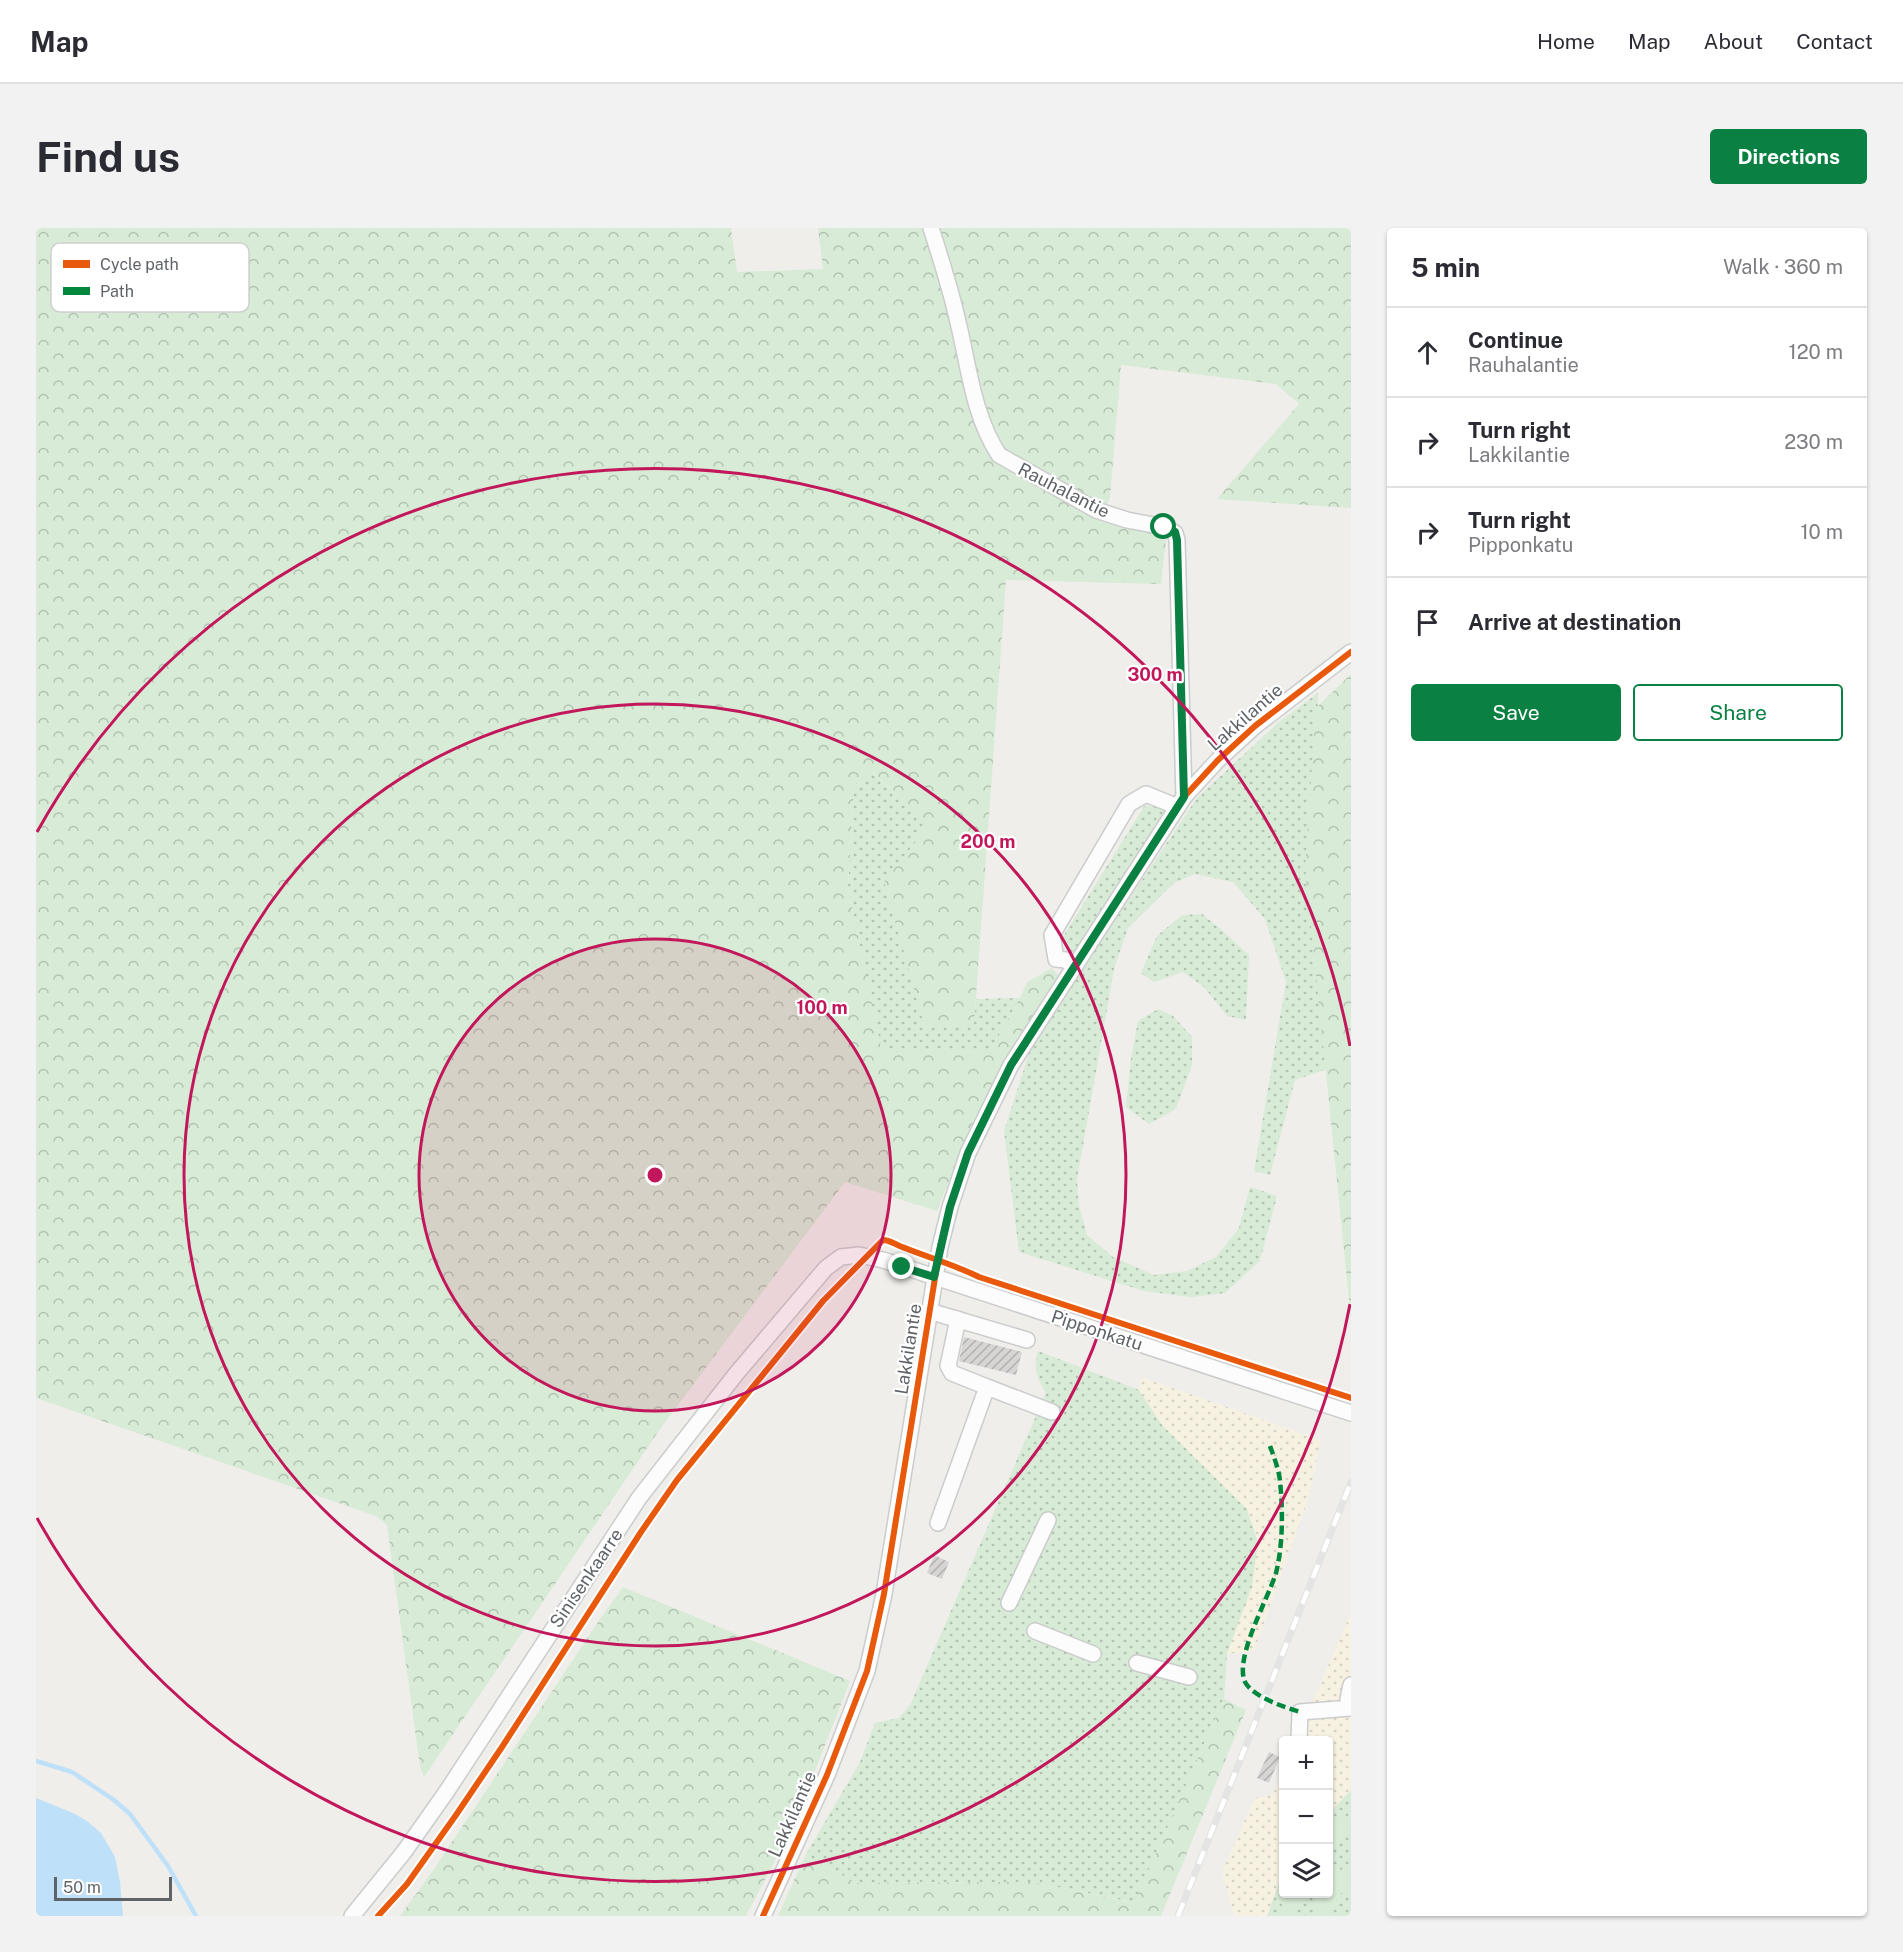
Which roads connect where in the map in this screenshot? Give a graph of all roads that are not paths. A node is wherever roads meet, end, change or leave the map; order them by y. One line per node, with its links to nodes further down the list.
1 (931, 228): 3 (street, Rauhalantie)
2 (1351, 652): 3 (street, Lakkilantie)
3 (1181, 802): 4 (street, Lakkilantie); 4 (street)
4 (1074, 968): 6 (street, Lakkilantie)
5 (841, 1257): 6 (street, Pipponkatu); 23 (street, Sinisenkaarre)
6 (934, 1277): 7 (street, Lakkilantie); 12 (street, Pipponkatu)
7 (929, 1311): 8 (street); 24 (street, Lakkilantie)
8 (958, 1319): 9 (street); 10 (street)
9 (1027, 1340)
10 (987, 1387): 11 (street); 14 (street)
11 (1052, 1412)
12 (1351, 1413)
13 (1048, 1520): 15 (street)
14 (938, 1523)
15 (1009, 1603)
16 (1035, 1631): 17 (street)
17 (1093, 1654)
18 (1137, 1663): 19 (street)
19 (1189, 1677)
20 (1351, 1685): 21 (street)
21 (1350, 1708): 22 (street)
22 (1299, 1736)
23 (352, 1916)
24 (763, 1916)

